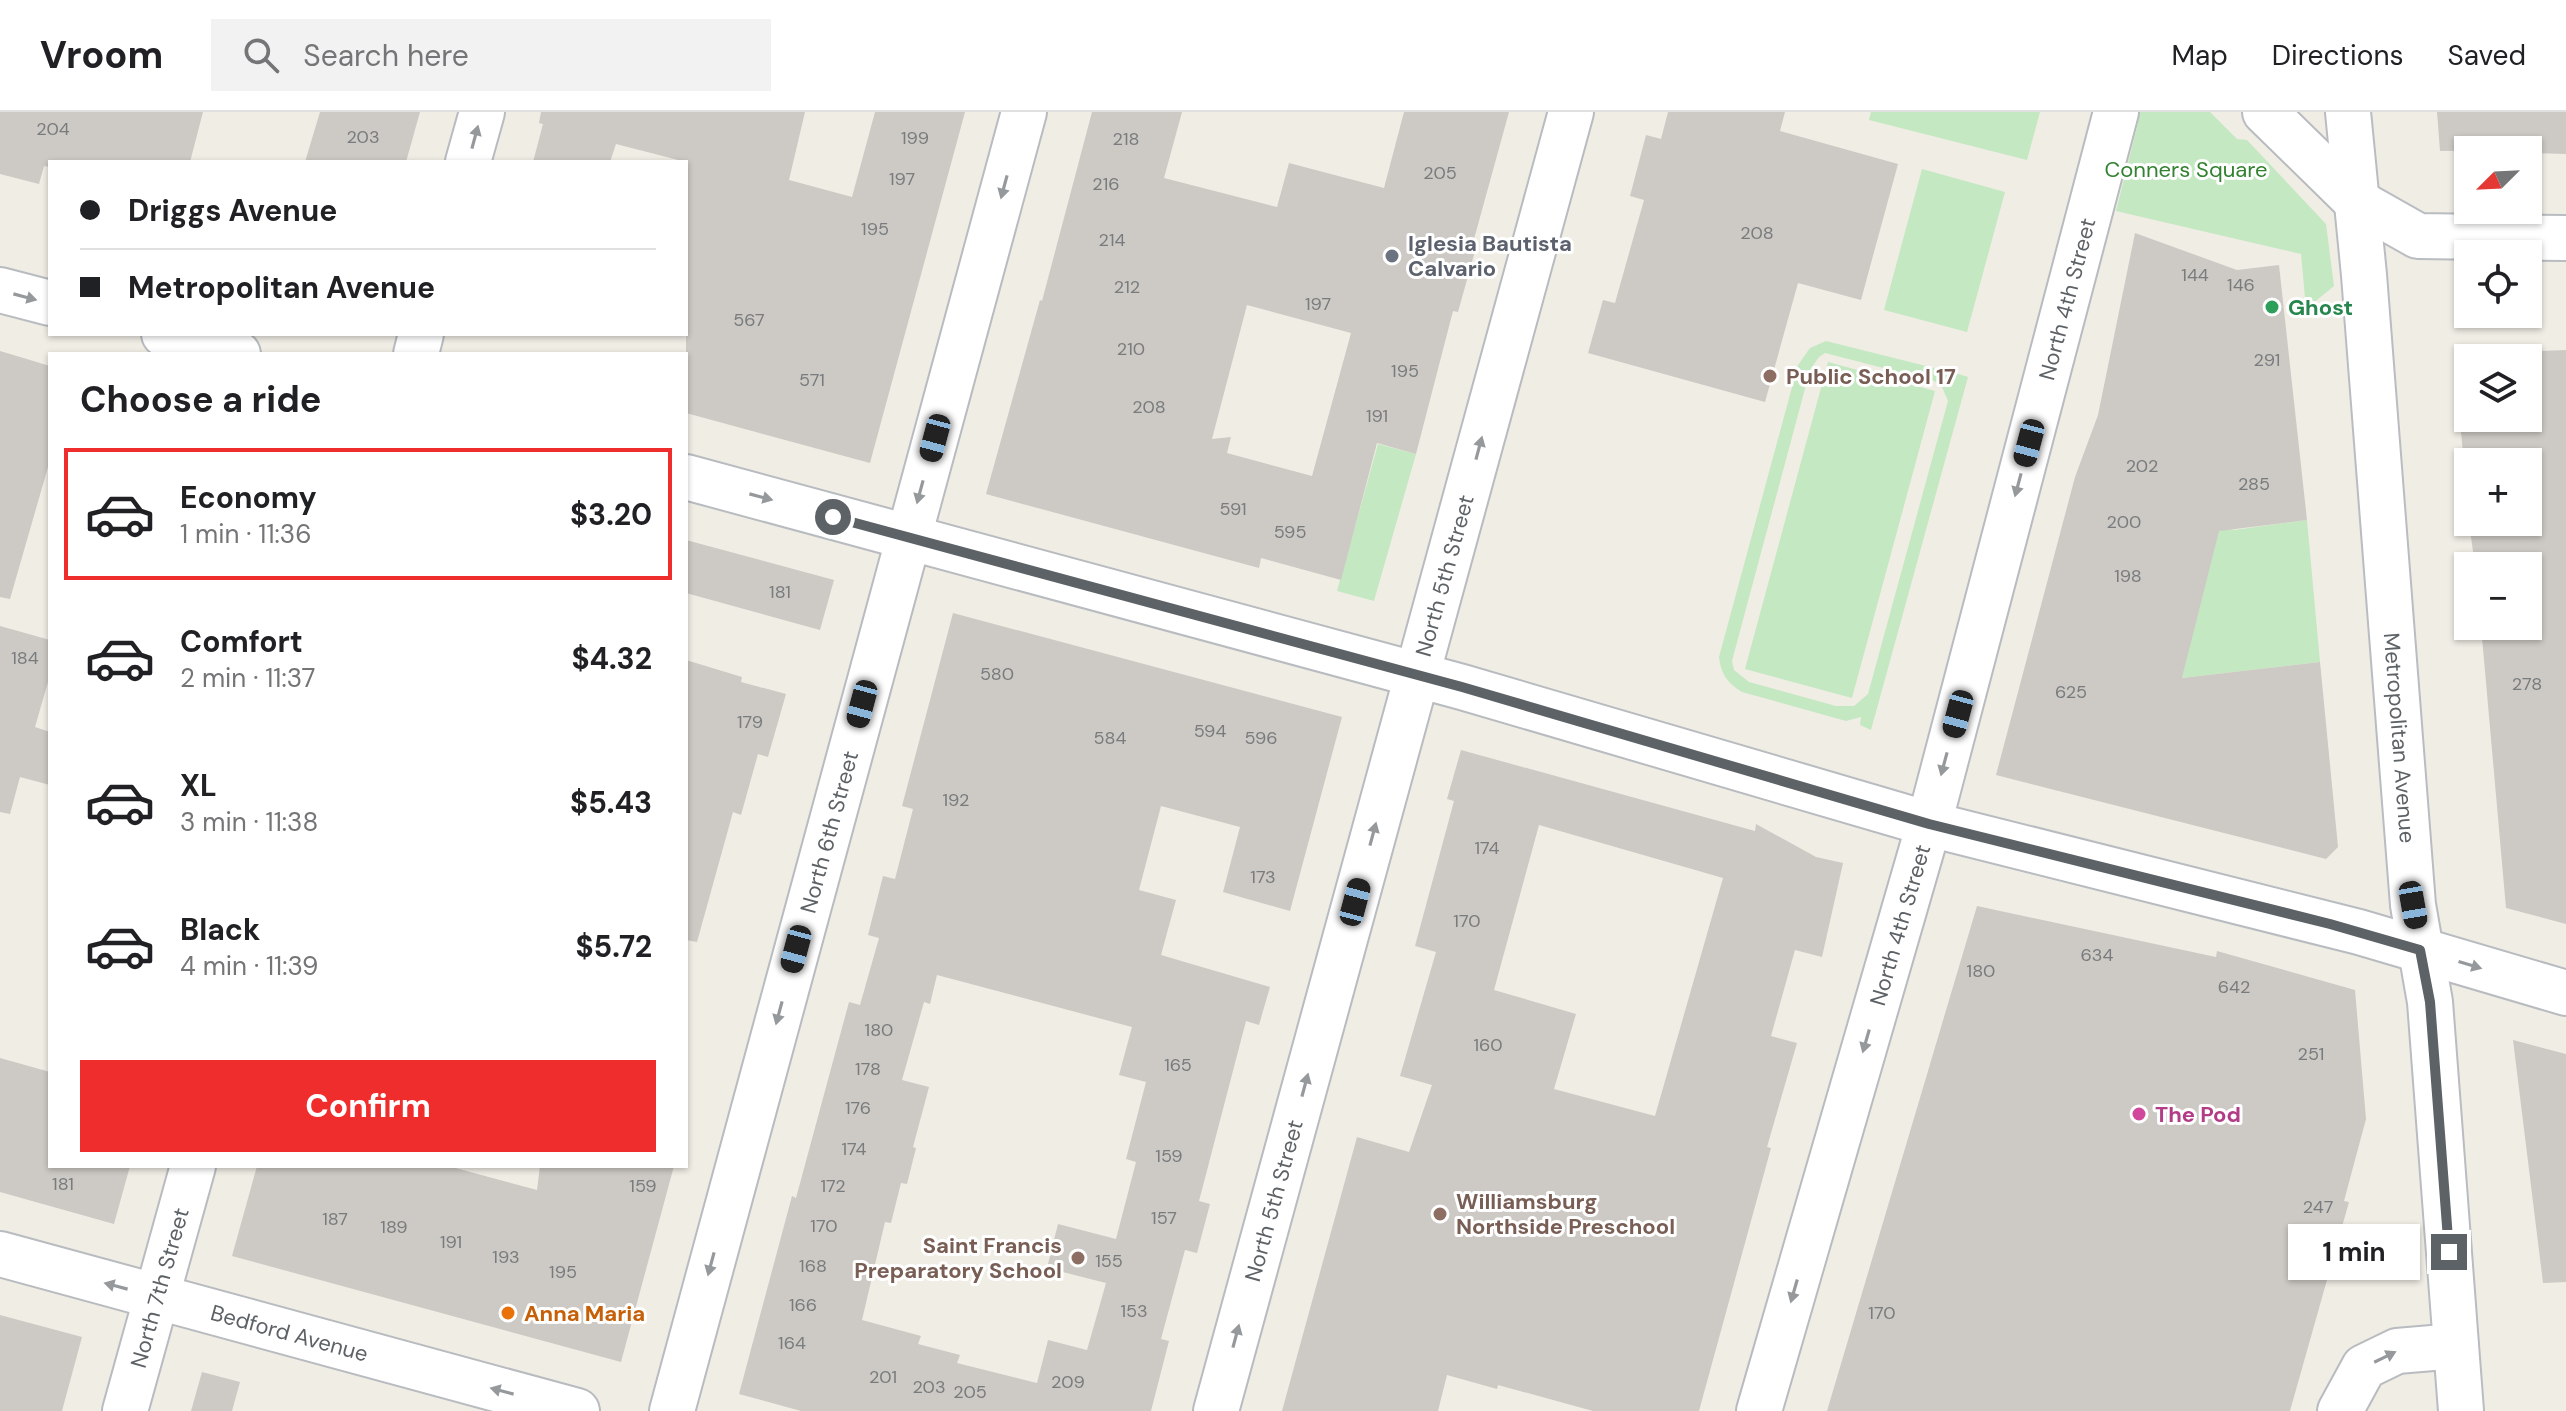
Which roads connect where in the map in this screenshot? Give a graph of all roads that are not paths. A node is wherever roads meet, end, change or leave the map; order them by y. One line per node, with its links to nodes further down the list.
1 (482, 112): 7 (street, one-way to 1)
2 (1024, 112): 15 (street, North 6th Street, one-way to 15)
3 (1571, 112): 16 (street, North 5th Street, one-way to 3)
4 (2116, 112): 17 (street, North 4th Street, one-way to 17)
5 (2265, 112): 8 (street)
6 (2348, 112): 8 (street, Metropolitan Avenue)
7 (469, 160)
8 (2356, 201): 9 (street); 18 (street, Metropolitan Avenue)
9 (2566, 238)
10 (0, 290): 11 (street, one-way to 11)
11 (48, 302)
12 (171, 336): 13 (street)
13 (231, 352)
14 (688, 478): 15 (street, one-way to 15)
15 (908, 537): 16 (street); 26 (street, North 6th Street, one-way to 26)
16 (1417, 675): 17 (street); 27 (street, North 5th Street, one-way to 16)
17 (1929, 824): 18 (street); 28 (street, North 4th Street, one-way to 28)
18 (2420, 950): 19 (street, one-way to 19); 23 (street, Metropolitan Avenue)
19 (2566, 993)
20 (192, 1168): 22 (street, North 7th Street)
21 (0, 1254): 22 (street, Bedford Avenue, one-way to 21)
22 (157, 1297): 24 (street, North 7th Street); 25 (street, Bedford Avenue, one-way to 22)
23 (2456, 1346): 29 (street, one-way to 23); 30 (street, Metropolitan Avenue)
24 (125, 1411)
25 (577, 1411)
26 (672, 1411)
27 (1216, 1411)
28 (1759, 1411)
29 (2340, 1411)
30 (2461, 1411)

